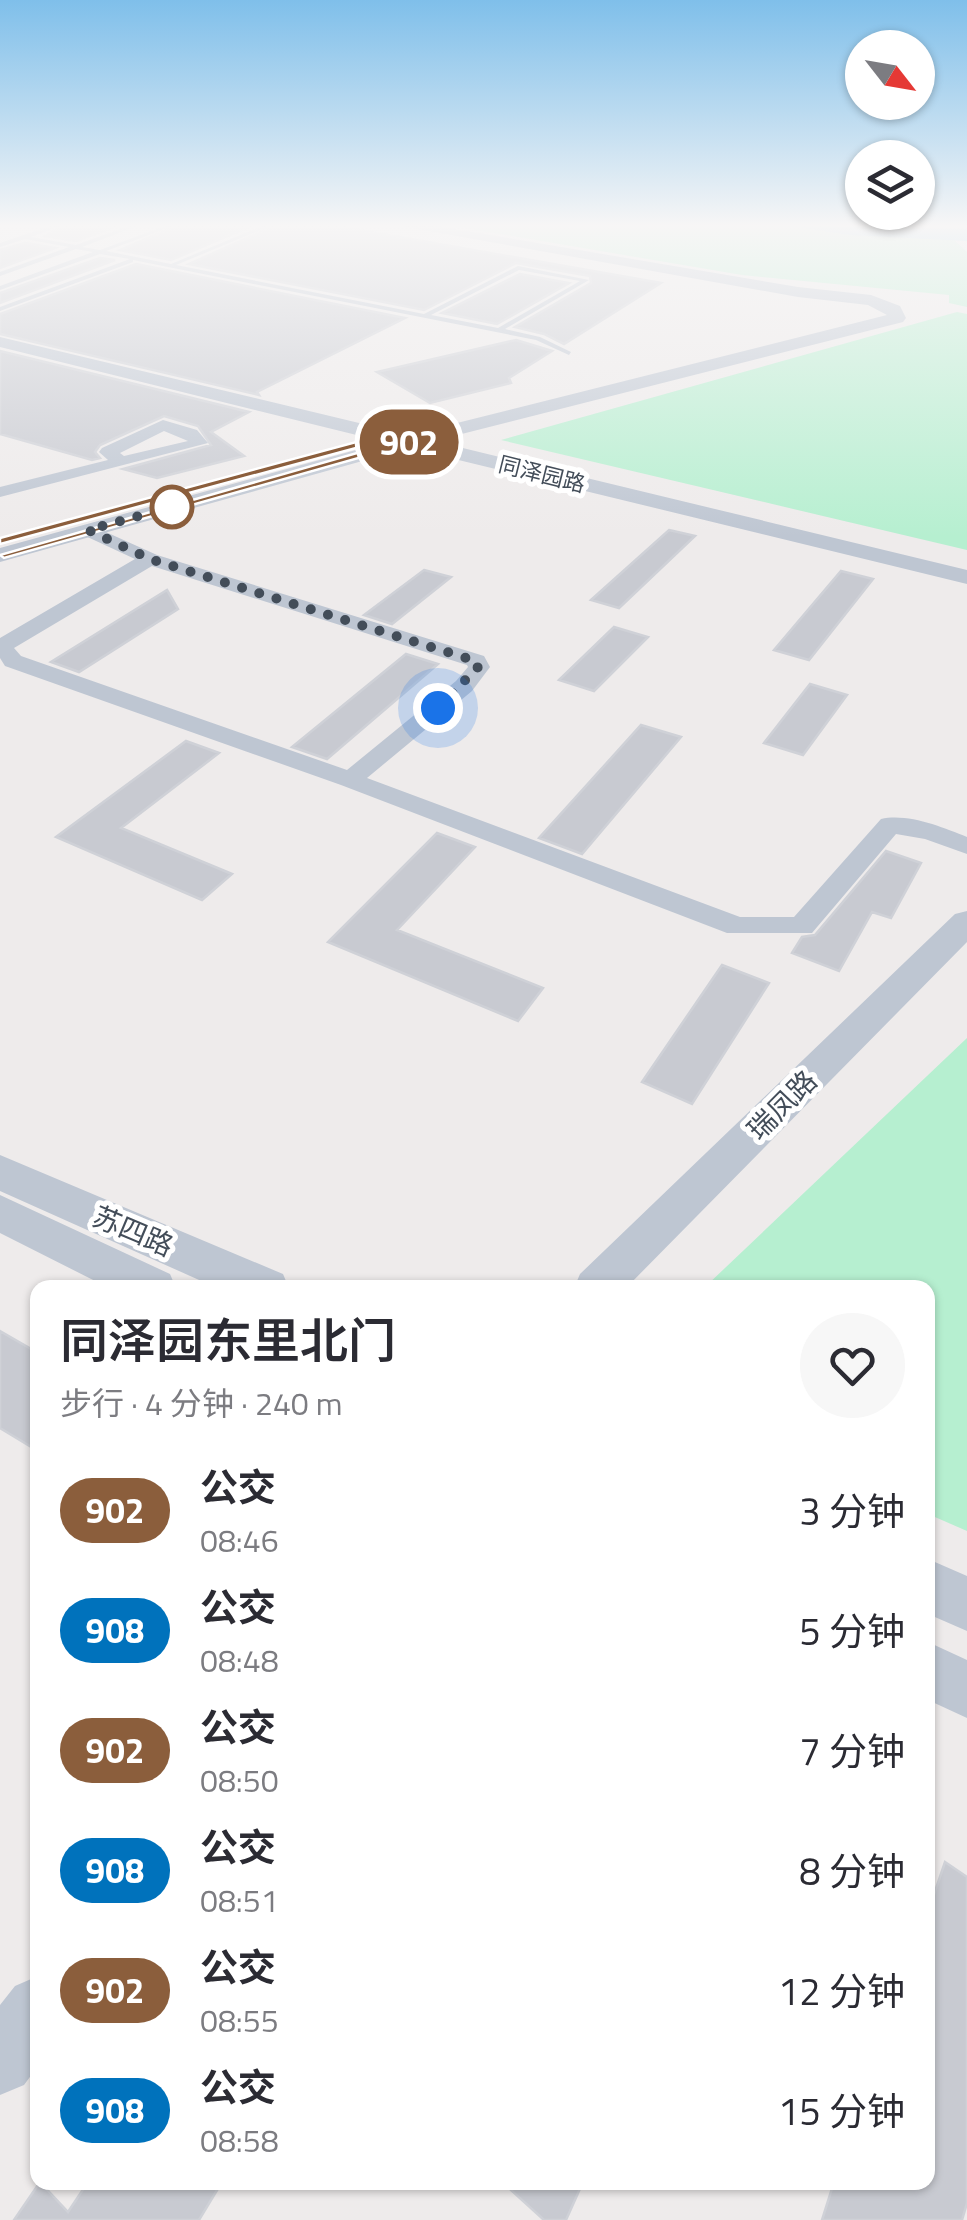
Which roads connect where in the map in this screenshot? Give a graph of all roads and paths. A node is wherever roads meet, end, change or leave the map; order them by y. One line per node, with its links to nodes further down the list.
1 (499, 330): 4 (lane)
2 (849, 330): 5 (street)
3 (0, 342): 5 (street, 同泽园路)
4 (570, 352)
5 (400, 439): 8 (street); 9 (street); 12 (street, 同泽园路)
6 (120, 462): 7 (street)
7 (0, 492)
8 (88, 530): 10 (street); 11 (street)
9 (0, 541)
10 (0, 555)
11 (150, 559): 13 (street); 13 (street)
12 (967, 577)
13 (350, 780): 14 (street)
14 (967, 846)
15 (967, 922): 20 (street, 瑞凤路)
16 (0, 1172): 19 (street, 苏四路)
17 (0, 1213): 18 (street, 苏四路)
18 (138, 1280)
19 (248, 1280)
20 (604, 1280)
21 (935, 1589): 22 (street)
22 (967, 1604)
23 (935, 1674): 24 (street)
24 (967, 1690)
25 (30, 2020): 26 (street)
26 (0, 2062)

